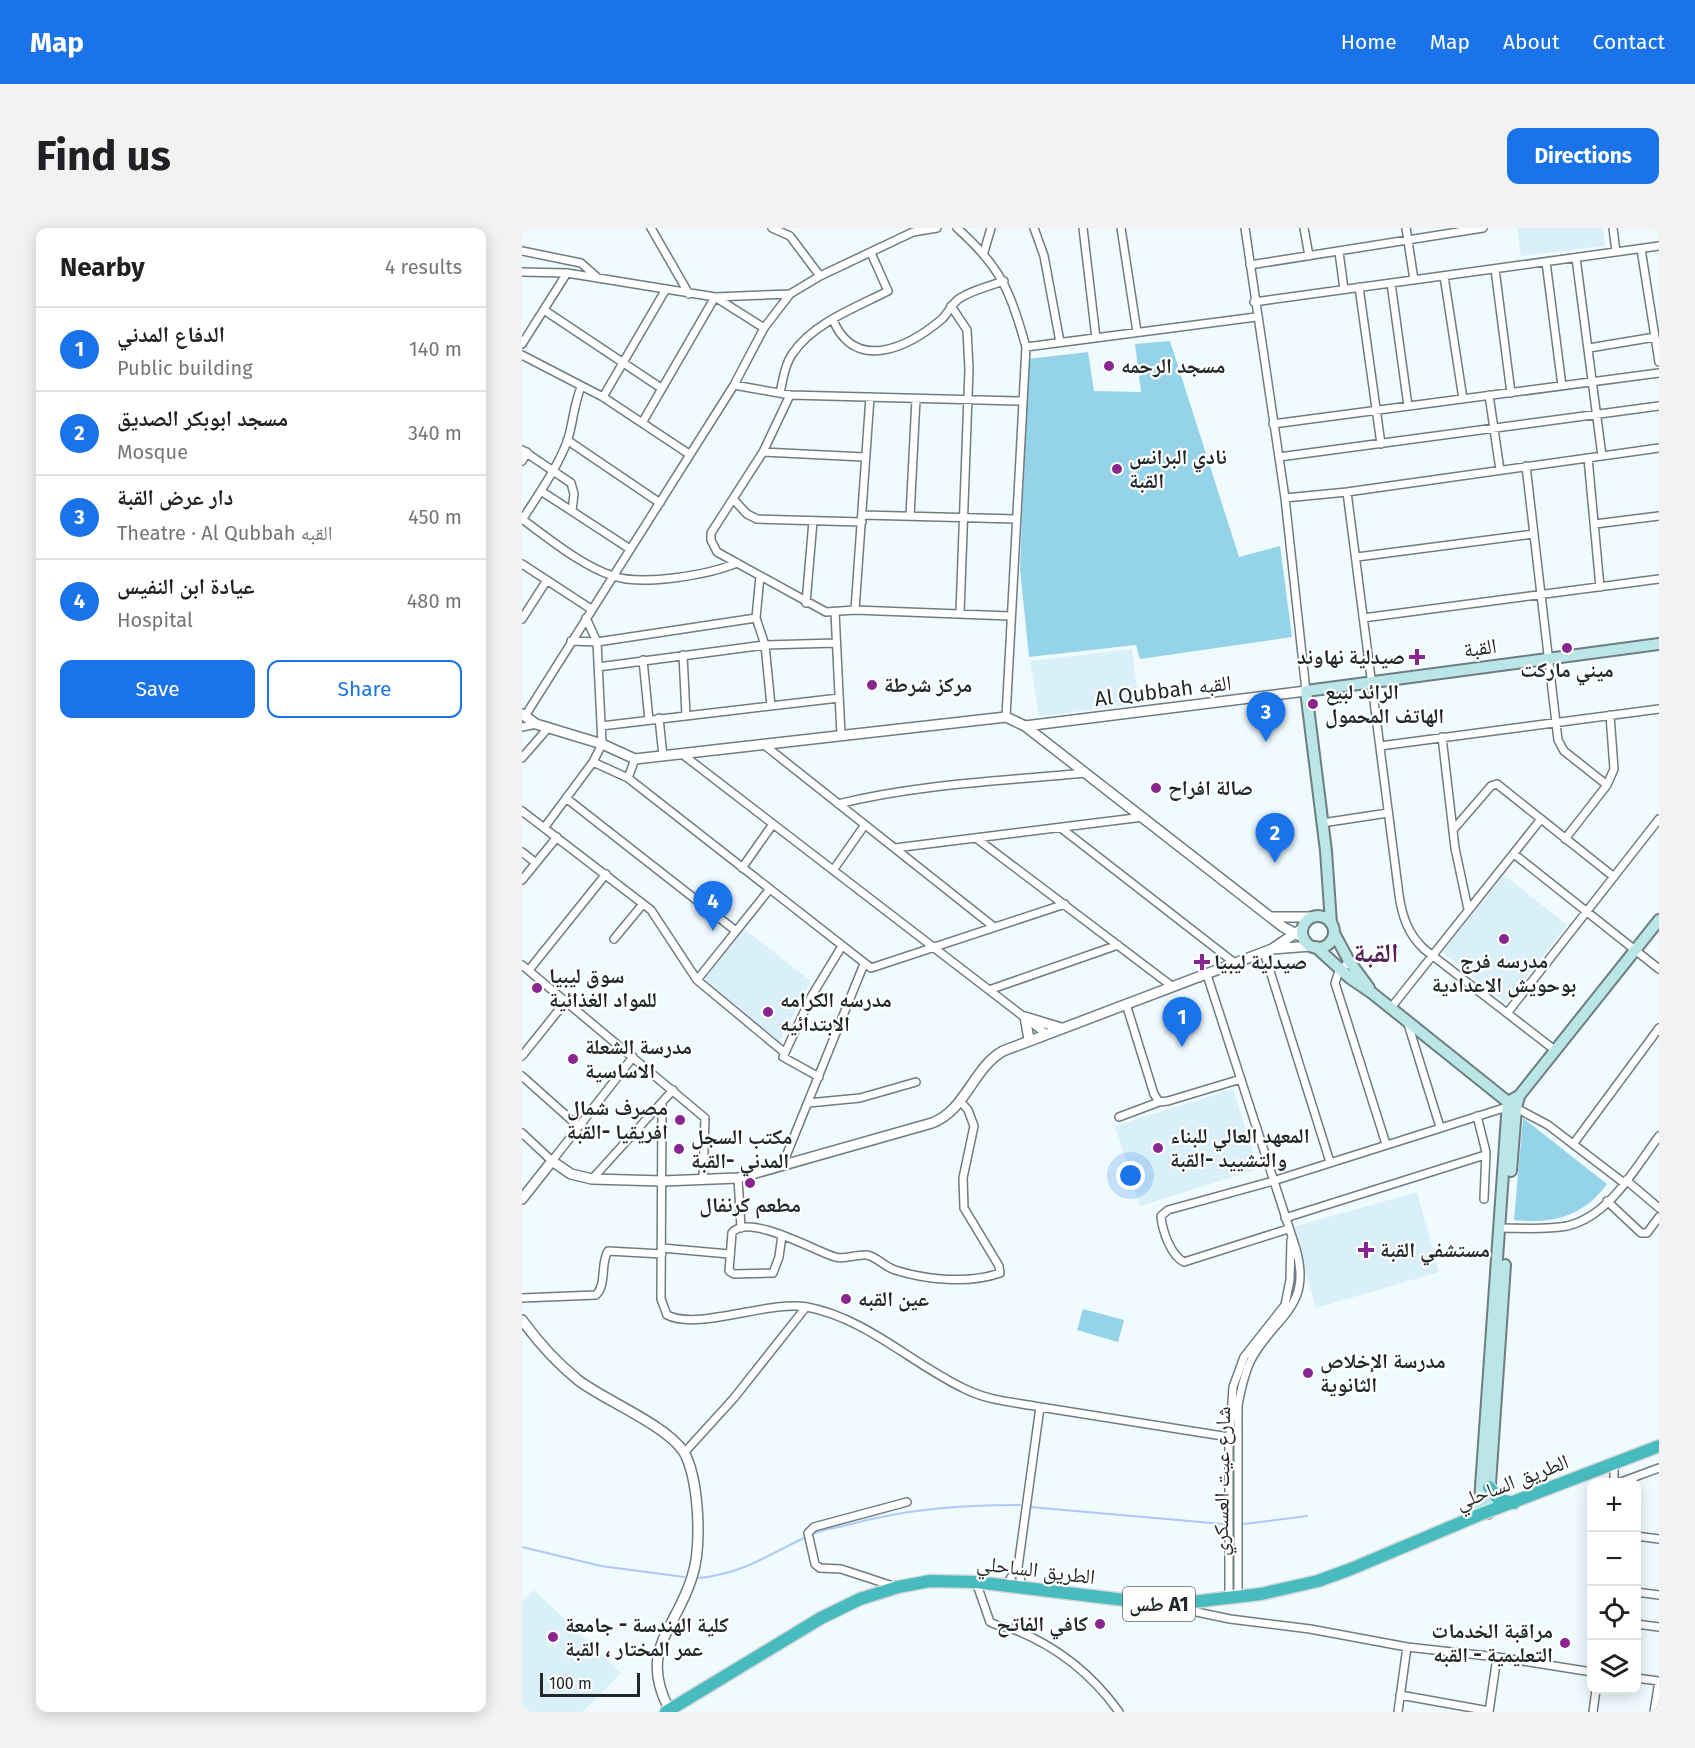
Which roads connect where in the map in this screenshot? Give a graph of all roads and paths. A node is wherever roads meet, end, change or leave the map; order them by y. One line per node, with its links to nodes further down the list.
1 (651, 228): 41 (street)
2 (772, 228): 32 (street)
3 (937, 228): 24 (street)
4 (957, 228): 21 (street)
5 (991, 228): 21 (street)
6 (1034, 228): 53 (street)
7 (1083, 228): 52 (street)
8 (1121, 228): 50 (street)
9 (1245, 228): 10 (street); 28 (street)
10 (1251, 228)
11 (1304, 228): 25 (street)
12 (1406, 228): 17 (street)
13 (1439, 228): 16 (street)
14 (1484, 228): 16 (street)
15 (1612, 228): 23 (street)
16 (1440, 237): 17 (street)
17 (1408, 242): 22 (street); 35 (street)
18 (1659, 246): 19 (street)
19 (1641, 249): 23 (street); 51 (street)
20 (522, 251): 34 (street)
21 (984, 252): 36 (street)
22 (1339, 252): 25 (street); 40 (street)
23 (1616, 252): 26 (street)
24 (871, 253): 32 (street); 48 (street)
25 (1309, 256): 28 (street)
26 (1576, 258): 27 (street); 56 (street)
27 (1546, 262): 29 (street); 63 (street)
28 (1250, 265): 44 (street)
29 (1495, 269): 33 (street); 67 (street)
30 (522, 272): 31 (street)
31 (567, 273): 34 (street); 46 (street)
32 (820, 276): 42 (street)
33 (1444, 276): 35 (street); 74 (street)
34 (598, 278): 39 (street)
35 (1414, 280): 37 (street)
36 (1004, 281): 45 (street); 55 (street)
37 (1391, 283): 38 (street); 76 (street)
38 (1359, 287): 40 (street); 78 (street)
39 (666, 289): 41 (street); 58 (street)
40 (1344, 289): 44 (street)
41 (689, 294): 43 (street)
42 (790, 294): 43 (street); 49 (street)
43 (715, 297): 49 (street); 65 (street)
44 (1254, 302): 47 (street)
45 (951, 306): 48 (street); 73 (street)
46 (544, 310): 54 (street); 58 (street)
47 (1256, 317): 50 (street); 81 (street)
48 (833, 320): 66 (street)
49 (764, 328): 62 (street)
50 (1137, 332): 52 (street)
51 (1655, 337): 56 (street); 59 (street)
52 (1096, 338): 53 (street)
53 (1060, 342): 55 (street)
54 (522, 344)
55 (1026, 347): 75 (street)
56 (1589, 348): 61 (street)
57 (522, 355): 64 (street)
58 (624, 362): 65 (street); 70 (street)
59 (1659, 362)
60 (1659, 373): 61 (street)
61 (1593, 381): 63 (street); 79 (street)
62 (734, 385): 66 (street); 88 (street)
63 (1562, 386): 67 (street)
64 (581, 387): 70 (street); 83 (street)
65 (661, 388): 80 (street)
66 (780, 393): 68 (street)
67 (1511, 393): 69 (street)
68 (790, 395): 71 (street); 87 (street)
69 (1489, 395): 74 (street); 82 (street)
70 (603, 397): 80 (street)
71 (870, 397): 72 (street); 90 (street)
72 (916, 399): 73 (street); 103 (street)
73 (969, 399): 75 (street); 105 (street)
74 (1463, 399): 76 (street)
75 (1022, 401): 107 (street)
76 (1408, 406): 78 (street)
77 (1659, 406): 79 (street)
78 (1376, 410): 81 (street); 84 (street)
79 (1598, 416): 82 (street); 89 (street)
80 (642, 423): 88 (street)
81 (1273, 424): 91 (street)
82 (1494, 430): 84 (street); 96 (street)
83 (567, 440): 95 (street); 101 (street)
84 (1381, 444): 91 (street)
85 (1659, 448): 89 (street)
86 (524, 451): 93 (street); 95 (street)
87 (764, 452): 90 (street); 100 (street)
88 (689, 454): 101 (street)
89 (1602, 456): 92 (street)
90 (864, 457): 106 (street)
91 (1279, 457): 99 (street)
92 (1588, 458): 94 (street); 110 (street)
93 (522, 461)
94 (1526, 466): 96 (street); 111 (street)
95 (553, 469): 97 (street); 102 (street)
96 (1500, 471): 98 (street)
97 (541, 491): 102 (street); 108 (street)
98 (1347, 492): 99 (street); 113 (street)
99 (1285, 498): 142 (street)
100 (734, 500): 109 (street); 114 (street)
101 (660, 503): 112 (street)
102 (572, 511): 112 (street)
103 (910, 516): 105 (street); 106 (street)
104 (1659, 516): 110 (street)
105 (962, 518): 107 (street); 126 (street)
106 (862, 519): 109 (street); 124 (street)
107 (1016, 519): 127 (street)
108 (522, 520): 116 (street)
109 (813, 521): 122 (street)
110 (1594, 524): 120 (street)
111 (1534, 534): 113 (street); 121 (street)
112 (630, 549): 116 (street)
113 (1357, 557): 130 (street)
114 (736, 563): 116 (street); 117 (street)
115 (522, 564): 119 (street)
116 (613, 576): 123 (street)
117 (760, 576): 122 (street); 129 (street)
118 (1659, 579): 120 (street)
119 (547, 580): 123 (street); 131 (street)
120 (1600, 587): 121 (street)
121 (1540, 594): 130 (street); 138 (street)
122 (806, 603): 125 (street)
123 (591, 609): 128 (street)
124 (855, 610): 125 (street); 126 (street)
125 (835, 612): 134 (street)
126 (960, 613): 127 (street)
127 (1010, 616): 149 (street)
128 (586, 618): 132 (street); 133 (street)
129 (756, 618): 133 (street); 135 (street)
130 (1364, 618): 141 (street)
131 (522, 619)
132 (571, 641): 133 (street); 146 (street)
133 (597, 642): 140 (street)
134 (836, 643): 135 (street); 143 (street)
135 (765, 645): 137 (street); 144 (street)
136 (1659, 645): 138 (main road, القبة)
137 (683, 655): 139 (street); 147 (street)
138 (1548, 658): 141 (main road, القبة); 152 (street)
139 (643, 660): 140 (street); 151 (street)
140 (598, 667): 154 (street)
141 (1373, 681): 142 (main road, القبة); 162 (street)
142 (1306, 691): 155 (street, Al Qubbah القبه); 179 (main road)
143 (839, 698): 144 (street); 158 (street)
144 (771, 706): 147 (street)
145 (1659, 709): 148 (street)
146 (523, 715): 153 (street)
147 (686, 715): 150 (street)
148 (1610, 715): 152 (street); 170 (street)
149 (1006, 717): 155 (street); 158 (street)
150 (658, 718): 151 (street); 164 (street)
151 (649, 720): 154 (street)
152 (1556, 722): 159 (street); 170 (street)
153 (536, 724): 156 (street); 157 (street)
154 (601, 726): 160 (street)
155 (1025, 726): 168 (street)
156 (522, 727)
157 (548, 728): 160 (street); 165 (street)
158 (841, 735): 161 (street)
159 (1442, 737): 162 (street); 183 (street)
160 (602, 744): 166 (street); 167 (street)
161 (763, 744): 163 (street); 172 (street)
162 (1380, 746): 174 (street)
163 (682, 754): 164 (street); 178 (street)
164 (663, 756): 166 (street)
165 (522, 758)
166 (634, 759): 169 (street)
167 (593, 762): 169 (street); 171 (street)
168 (1085, 773): 172 (street); 175 (street)
169 (628, 778): 191 (street)
170 (1607, 785): 186 (street)
171 (566, 798): 181 (street); 206 (street)
172 (838, 804): 180 (street)
173 (522, 811): 181 (street)
174 (1388, 813): 179 (street); 214 (street)
175 (1143, 817): 182 (street); 201 (street)
176 (1540, 819): 183 (street); 186 (street); 189 (street)
177 (1659, 819): 194 (street)
178 (773, 824): 191 (street); 192 (street)
179 (1322, 824): 205 (main road)
180 (864, 826): 187 (street); 192 (street)
181 (544, 828): 184 (street)
182 (1061, 828): 185 (street); 217 (street)
183 (1453, 830): 199 (street)
184 (557, 837): 190 (street); 193 (street)
185 (976, 838): 187 (street); 198 (street)
186 (1565, 839): 194 (street)
187 (895, 848): 204 (street)
188 (522, 852): 190 (street)
189 (1514, 854): 199 (street); 200 (street)
190 (536, 862): 195 (street)
191 (742, 868): 196 (street)
192 (834, 869): 211 (street)
193 (606, 874): 197 (street); 220 (street)
194 (1614, 877): 200 (street)
195 (522, 880)
196 (769, 890): 206 (street); 210 (street)
197 (643, 904): 207 (street); 223 (street)
198 (1065, 904): 204 (street); 209 (street)
199 (1468, 909): 214 (street)
200 (1586, 912): 213 (street); 230 (street)
201 (1272, 917): 202 (street); 208 (street)
202 (1313, 917): 205 (main road); 208 (main road)
203 (1659, 920): 213 (main road)
204 (994, 927): 211 (street)
205 (1333, 928): 208 (main road); 215 (main road)
206 (736, 931): 223 (street)
207 (614, 939)
208 (1305, 939): 212 (street); 212 (street); 221 (main road)
209 (1118, 945): 224 (street); 225 (street)
210 (842, 946): 216 (street); 239 (street)
211 (934, 947): 216 (street); 225 (street)
212 (1268, 951): 217 (street); 261 (street)
213 (1635, 951): 219 (street); 237 (main road)
214 (1432, 956): 229 (street); 230 (street)
215 (1349, 961): 221 (street); 226 (main road)
216 (864, 964): 242 (street)
217 (1236, 964): 222 (street)
218 (522, 965): 220 (street)
219 (1659, 969)
220 (529, 970): 227 (street)
221 (1341, 971): 226 (main road); 258 (street)
222 (1207, 975): 224 (street); 243 (street, شارع عيت العسكري)
223 (697, 980): 239 (street)
224 (1173, 987): 228 (street)
225 (989, 990): 231 (street)
226 (1372, 993): 229 (main road)
227 (566, 1001): 238 (street); 240 (street)
228 (1126, 1004): 233 (street); 247 (street)
229 (1390, 1009): 232 (main road)
230 (1508, 1012): 237 (street)
231 (1025, 1017): 233 (street); 235 (street); 236 (street)
232 (1408, 1024): 250 (main road); 254 (street)
233 (1061, 1028): 235 (street)
234 (1659, 1028): 257 (street)
235 (1045, 1033): 236 (street)
236 (1029, 1039): 246 (street)
237 (1556, 1051): 250 (main road)
238 (523, 1052)
239 (785, 1053): 242 (street)
240 (633, 1057): 245 (street); 253 (street)
241 (522, 1076): 253 (street)
242 (819, 1077): 249 (street)
243 (1241, 1078): 247 (street); 267 (street, شارع عيت العسكري)
244 (916, 1082): 249 (street)
245 (673, 1090): 248 (street); 265 (street)
246 (960, 1101): 262 (street); 278 (street)
247 (1159, 1102): 252 (street)
248 (662, 1103): 264 (street); 266 (street)
249 (808, 1103): 262 (street)
250 (1510, 1106): 251 (street); 257 (street); 276 (main road)
251 (1477, 1116): 254 (street); 259 (street)
252 (1119, 1117)
253 (578, 1126): 260 (street)
254 (1440, 1127): 258 (street)
255 (522, 1133): 260 (street)
256 (1659, 1137): 268 (street)
257 (1574, 1143): 268 (street)
258 (1386, 1144): 261 (street)
259 (1485, 1155): 270 (street); 274 (street)
260 (552, 1161): 264 (street); 269 (street)
261 (1330, 1162): 267 (street)
262 (782, 1166): 263 (street)
263 (738, 1178): 265 (street); 275 (street)
264 (592, 1179): 266 (street)
265 (703, 1180): 266 (street)
266 (663, 1181): 279 (street)
267 (1273, 1181): 274 (street, شارع عيت العسكري); 277 (street)
268 (1625, 1182): 271 (street); 272 (street)
269 (522, 1199)
270 (1484, 1199)
271 (1607, 1202): 273 (street); 276 (street)
272 (1659, 1208)
273 (1659, 1216)
274 (1285, 1218): 277 (street, شارع عيت العسكري)
275 (741, 1228): 278 (street); 280 (street)
276 (1504, 1228): 293 (main road); 296 (main road)
277 (1288, 1229): 284 (street, شارع عيت العسكري)
278 (782, 1234): 280 (street)
279 (662, 1251): 280 (street); 281 (street); 282 (street)
280 (729, 1254)
281 (522, 1298)
282 (806, 1307): 285 (street); 288 (street)
283 (522, 1320): 288 (street)
284 (1234, 1405): 286 (street, شارع عيت العسكري); 306 (street, شارع عيت العسكري)
285 (1040, 1407): 286 (street); 299 (street)
286 (1229, 1437): 306 (street, شارع عيت العسكري)
287 (1659, 1446): 289 (highway, الطريق الساحلي / طس A1)
288 (684, 1453): 317 (street)
289 (1614, 1464): 291 (street); 295 (highway, الطريق الساحلي / طس A1)
290 (1659, 1468): 292 (street)
291 (1614, 1478)
292 (1632, 1478)
293 (1489, 1487): 295 (highway); 296 (main road)
294 (907, 1502): 302 (street)
295 (1515, 1503): 296 (highway, الطريق الساحلي / طس A1)
296 (1484, 1514): 306 (highway, الطريق الساحلي / طس A1)
297 (1641, 1537): 298 (street)
298 (1659, 1539)
299 (1018, 1567): 301 (street); 303 (street)
300 (976, 1582): 301 (highway, الطريق الساحلي / طس A1); 302 (highway, الطريق الساحلي / طس A1); 319 (street)
301 (1006, 1585): 303 (highway, الطريق الساحلي / طس A1)
302 (898, 1587): 317 (highway, الطريق الساحلي / طس A1)
303 (1022, 1587): 307 (highway, الطريق الساحلي / طس A1)
304 (1641, 1593): 305 (street)
305 (1659, 1595)
306 (1234, 1597): 307 (highway, الطريق الساحلي / طس A1)
307 (1166, 1605): 310 (street)
308 (1641, 1625): 309 (street)
309 (1659, 1627)
310 (1407, 1647): 311 (street); 316 (street)
311 (1497, 1657): 312 (street); 318 (street)
312 (1587, 1668)
313 (1641, 1679): 314 (street)
314 (1659, 1681): 322 (street)
315 (1595, 1694): 321 (street)
316 (1400, 1695): 318 (street); 320 (street)
317 (668, 1710)
318 (1489, 1711)
319 (1119, 1712)
320 (1398, 1712)
321 (1593, 1712)
322 (1654, 1712)

